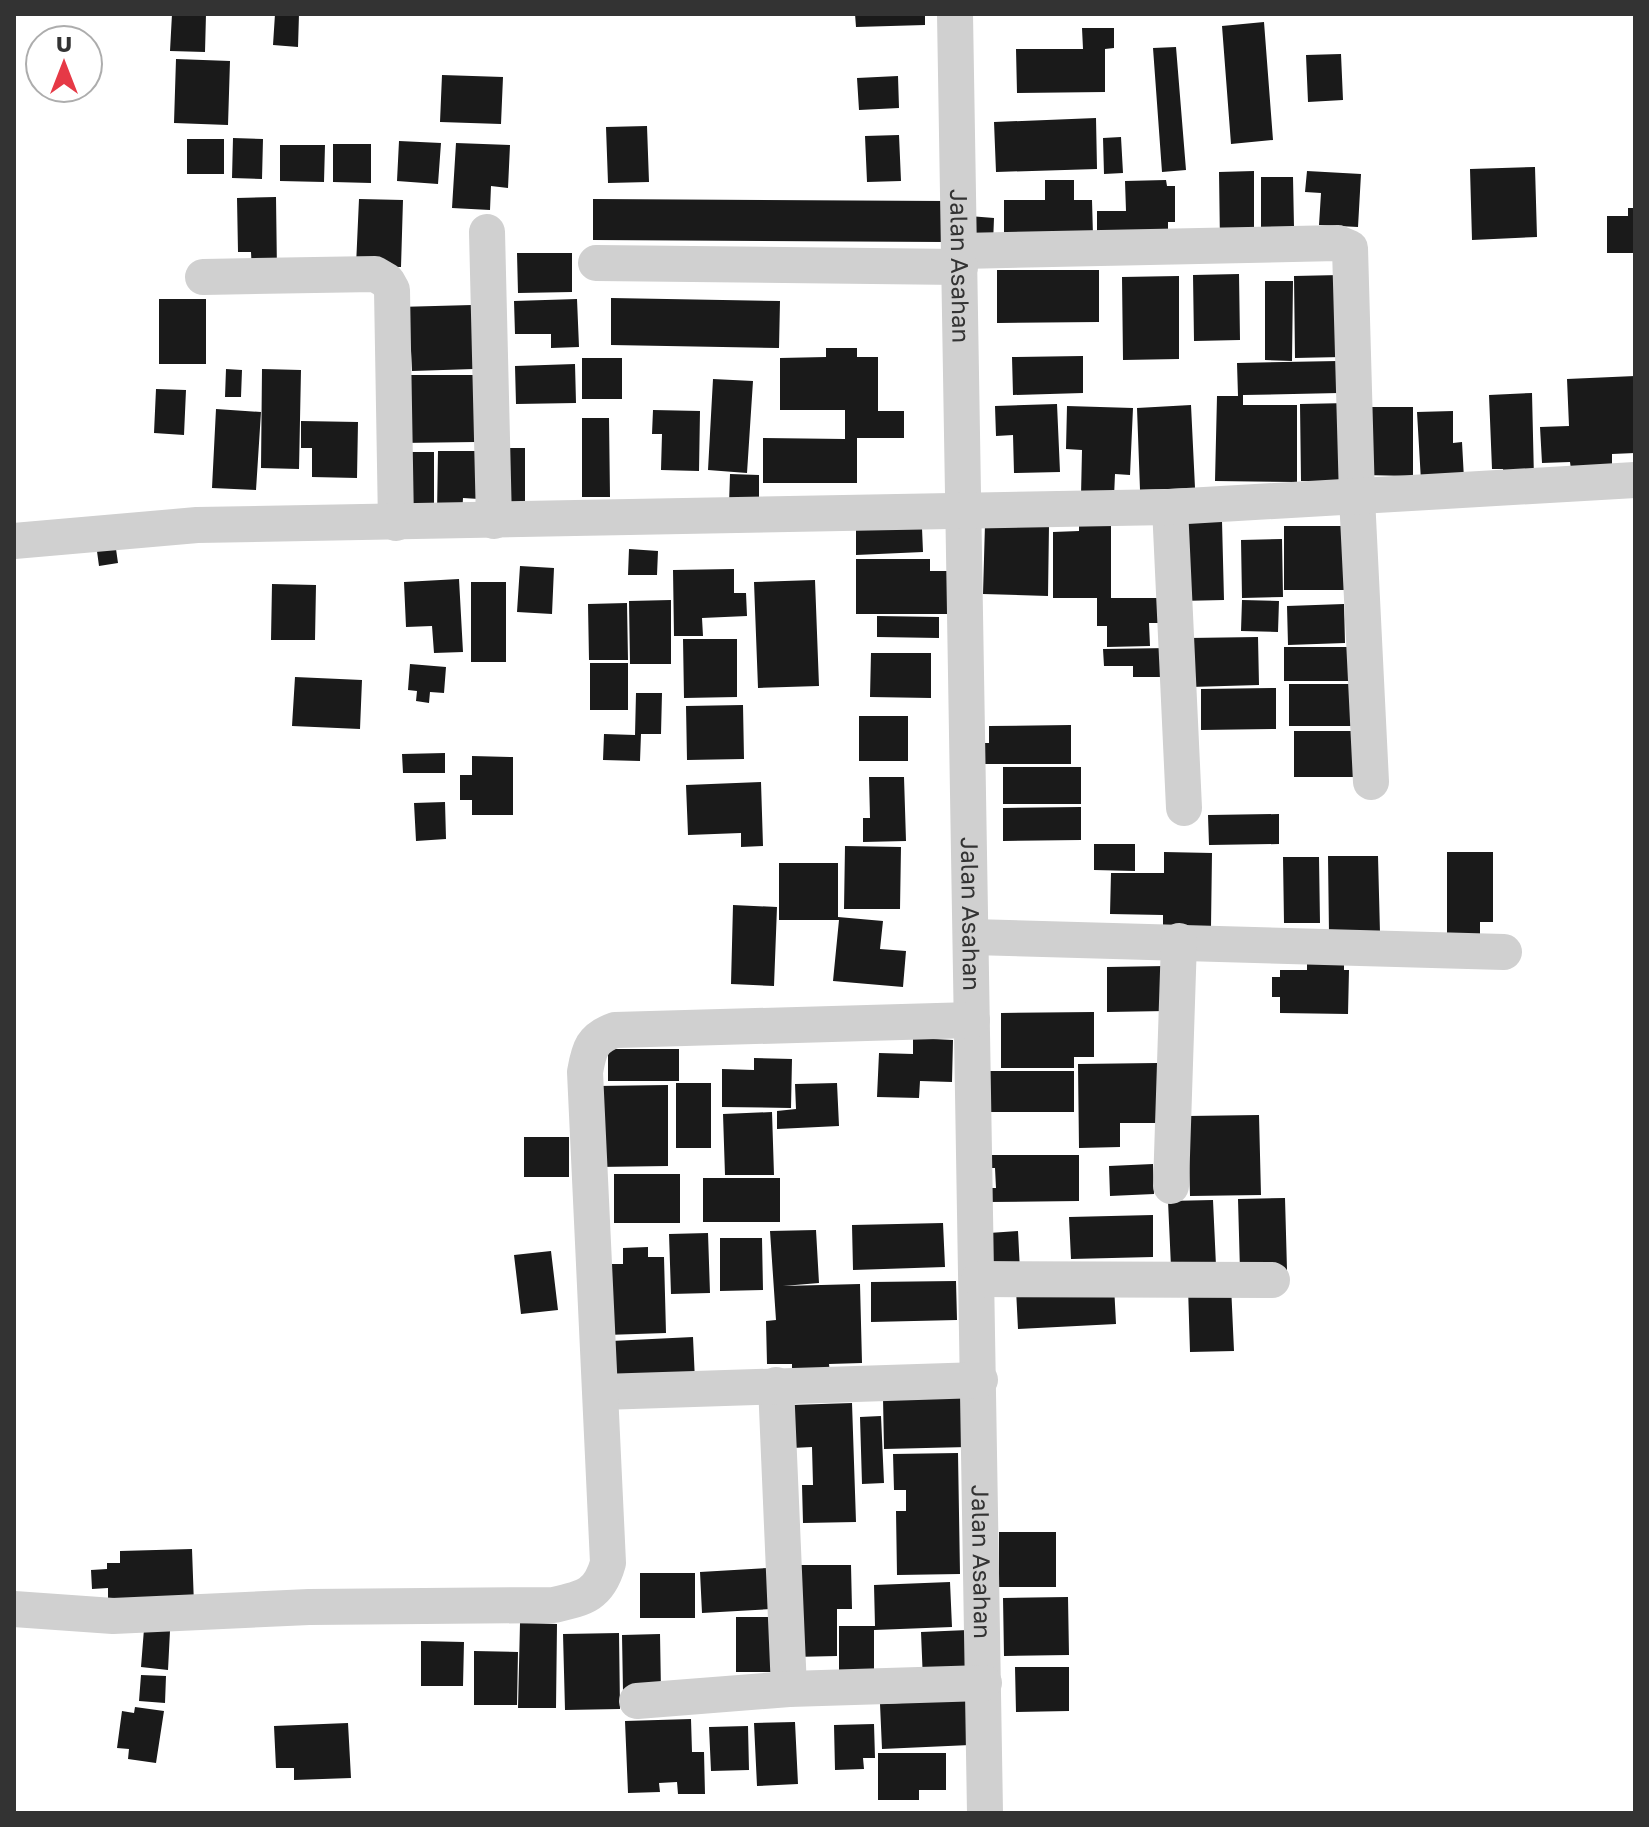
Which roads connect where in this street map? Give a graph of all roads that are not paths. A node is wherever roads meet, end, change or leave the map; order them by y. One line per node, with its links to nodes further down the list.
1 (955, 14): 3 (street, Jalan Asahan)
2 (487, 232): 10 (street)
3 (960, 259): 4 (street); 7 (street); 9 (street, Jalan Asahan)
4 (596, 263)
5 (203, 277): 11 (street)
6 (1635, 480): 7 (street)
7 (1357, 497): 8 (street); 13 (street)
8 (1170, 507): 9 (street); 14 (street)
9 (961, 510): 10 (street); 15 (street, Jalan Asahan)
10 (494, 521): 11 (street)
11 (396, 523): 12 (street)
12 (14, 541)
13 (1371, 782)
14 (1184, 808)
15 (972, 937): 16 (street); 18 (street, Jalan Asahan)
16 (1179, 941): 17 (street); 19 (street)
17 (1504, 952)
18 (972, 1020): 20 (street, Jalan Asahan); 24 (street)
19 (1171, 1186)
20 (979, 1279): 21 (street); 22 (street, Jalan Asahan)
21 (1272, 1280)
22 (980, 1380): 23 (street); 26 (street, Jalan Asahan)
23 (776, 1385): 24 (street); 27 (street)
24 (601, 1392): 25 (street)
25 (14, 1609)
26 (984, 1683): 27 (street); 29 (street, Jalan Asahan)
27 (789, 1689): 28 (street)
28 (637, 1701)
29 (985, 1813)

